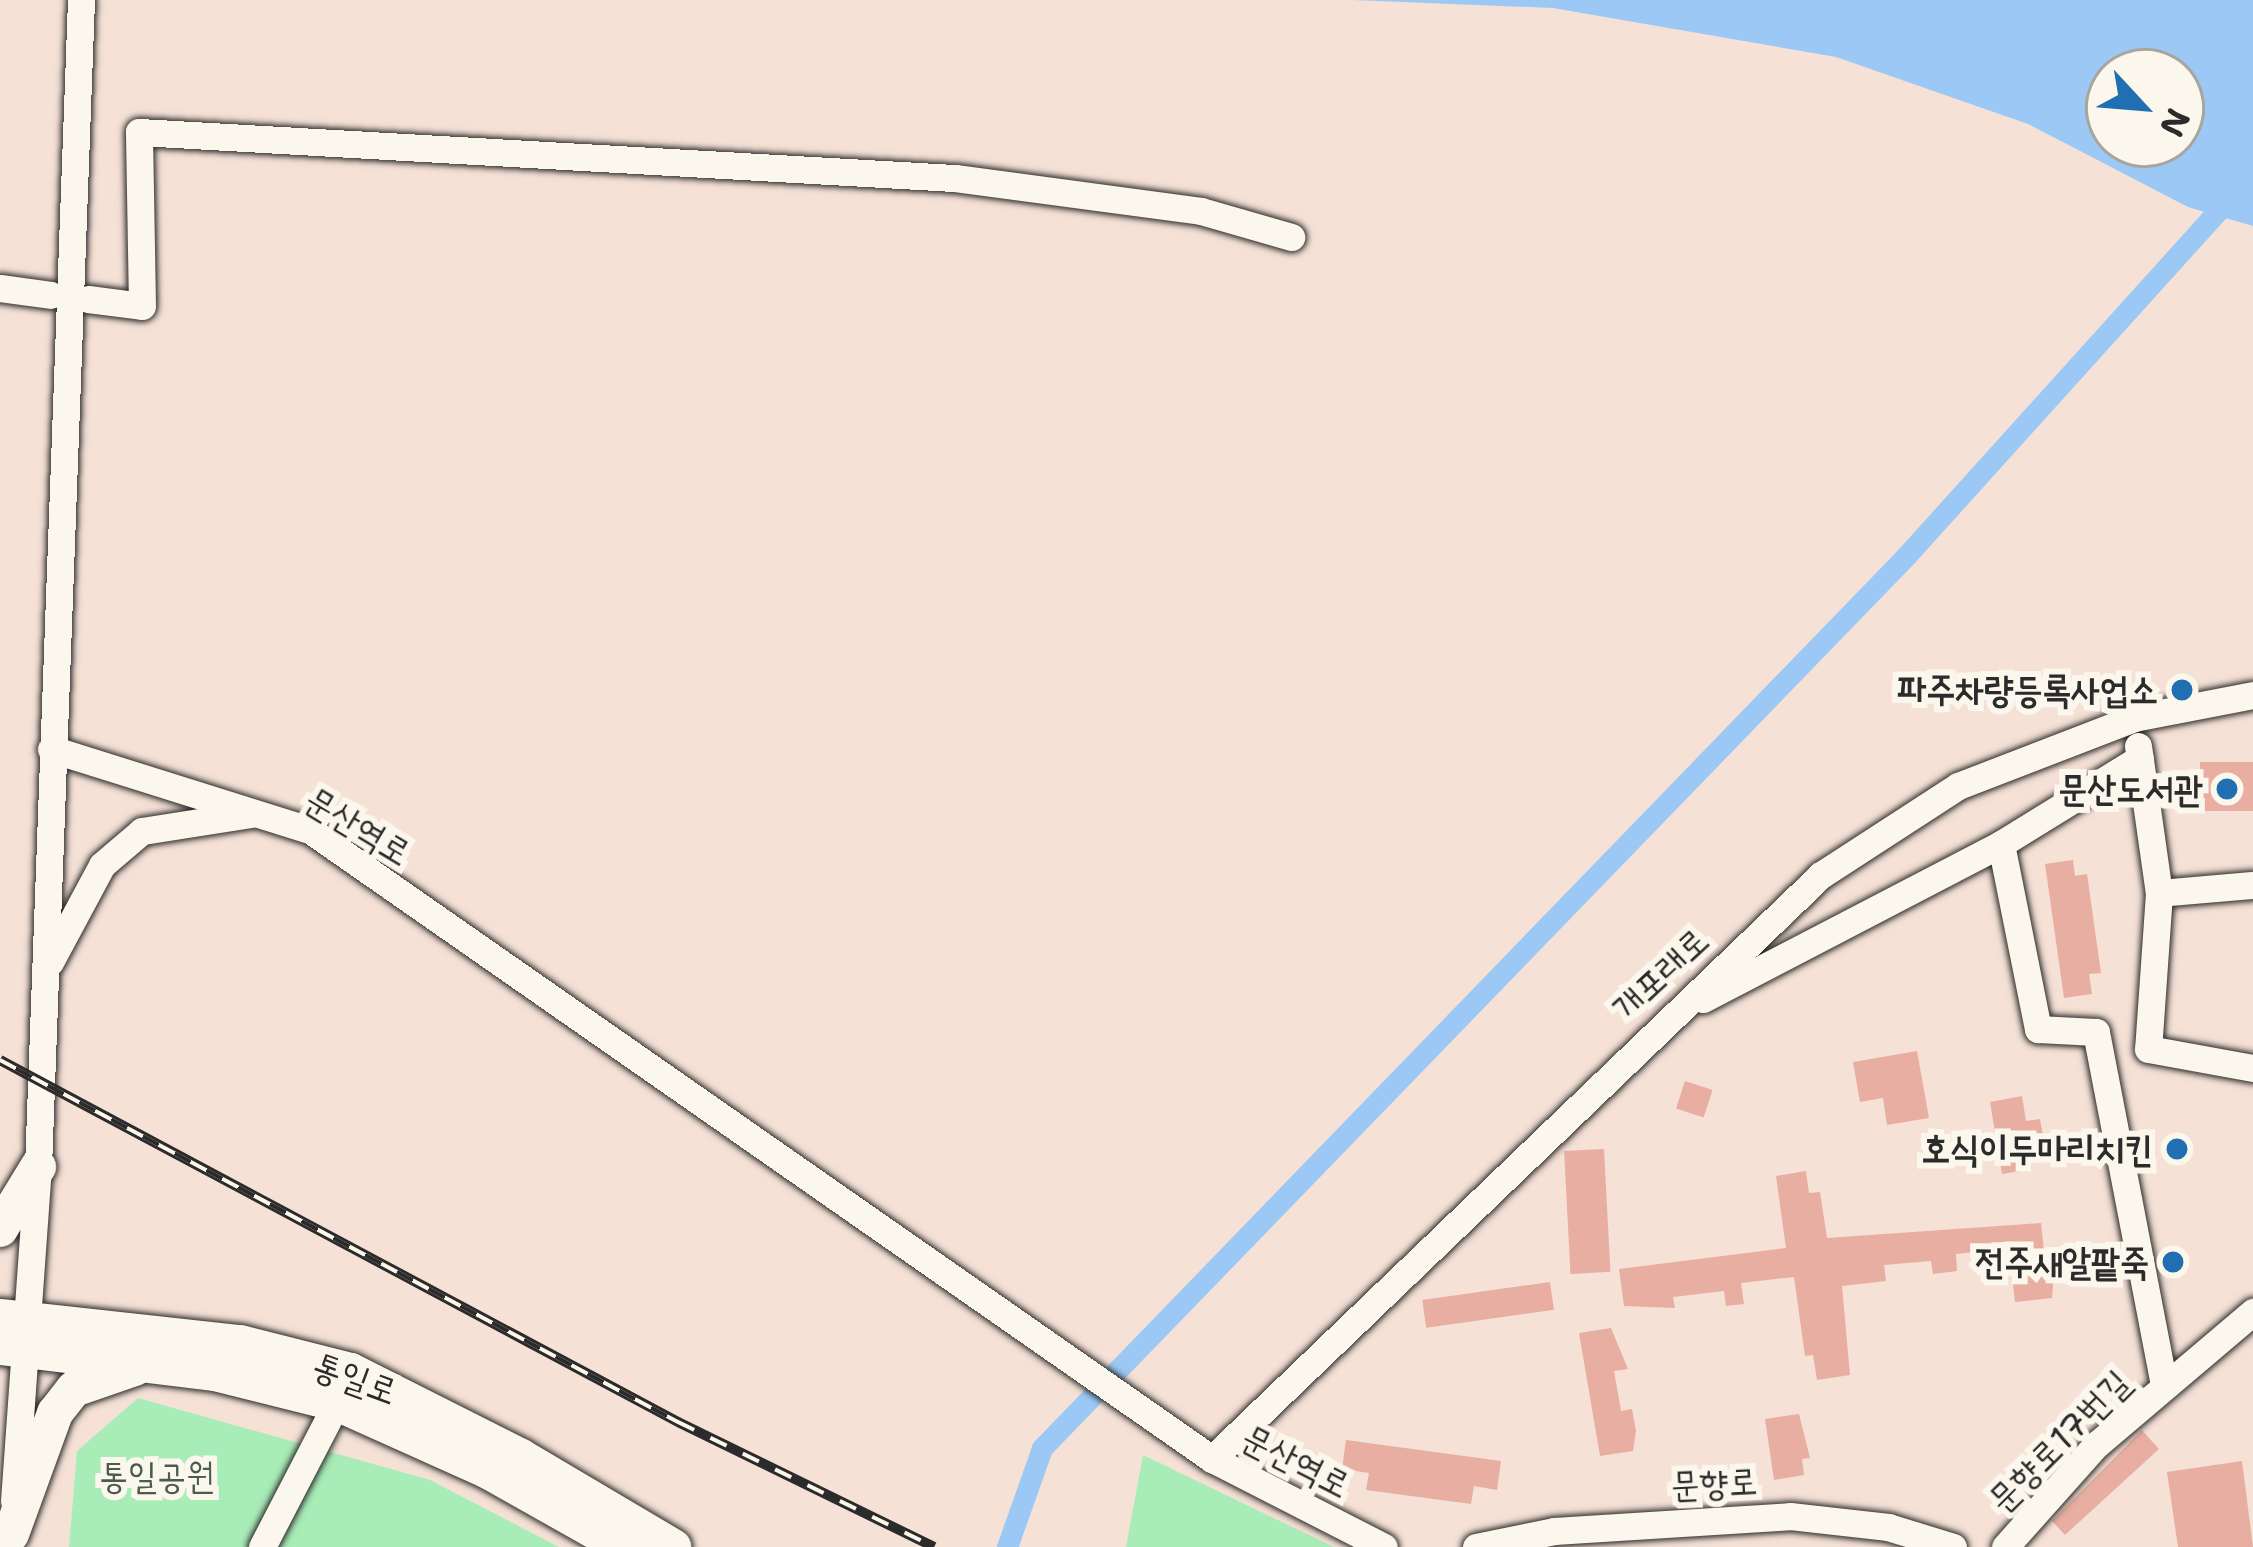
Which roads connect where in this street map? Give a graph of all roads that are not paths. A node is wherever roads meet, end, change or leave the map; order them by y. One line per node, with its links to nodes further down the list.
1 (81, 0): 8 (street)
2 (1291, 237): 5 (street)
3 (0, 288): 4 (street)
4 (51, 295)
5 (88, 299)
6 (2253, 695): 7 (street, 개포래로)
7 (2134, 718): 9 (street); 15 (street, 개포래로)
8 (51, 749): 10 (street, 문산역로); 14 (street)
9 (2140, 758): 11 (street); 13 (street)
10 (261, 813): 14 (street); 24 (street, 문산역로)
11 (2001, 844): 15 (street); 22 (street, 문향로17번길)
12 (2253, 885): 13 (street)
13 (2159, 893): 16 (street)
14 (45, 971): 17 (street)
15 (1662, 1021): 24 (street, 개포래로)
16 (2253, 1068)
17 (38, 1167): 18 (main road); 20 (street)
18 (0, 1229)
19 (2253, 1312): 22 (street, 문향로17번길)
20 (14, 1333): 21 (main road, 통일로); 23 (main road, 통일로); 26 (street)
21 (151, 1364): 23 (main road, 통일로); 26 (main road)
22 (2164, 1385): 34 (street, 문향로17번길)
23 (345, 1388): 28 (street); 29 (main road, 통일로); 30 (main road, 통일로)
24 (1212, 1460): 31 (street, 문산역로)
25 (0, 1498): 26 (main road)
26 (10, 1541)
27 (1510, 1543): 32 (street, 문향로); 33 (street, 문향로)
28 (262, 1547)
29 (623, 1547)
30 (673, 1547)
31 (1384, 1547)
32 (1476, 1547)
33 (1953, 1547)
34 (2005, 1547)

